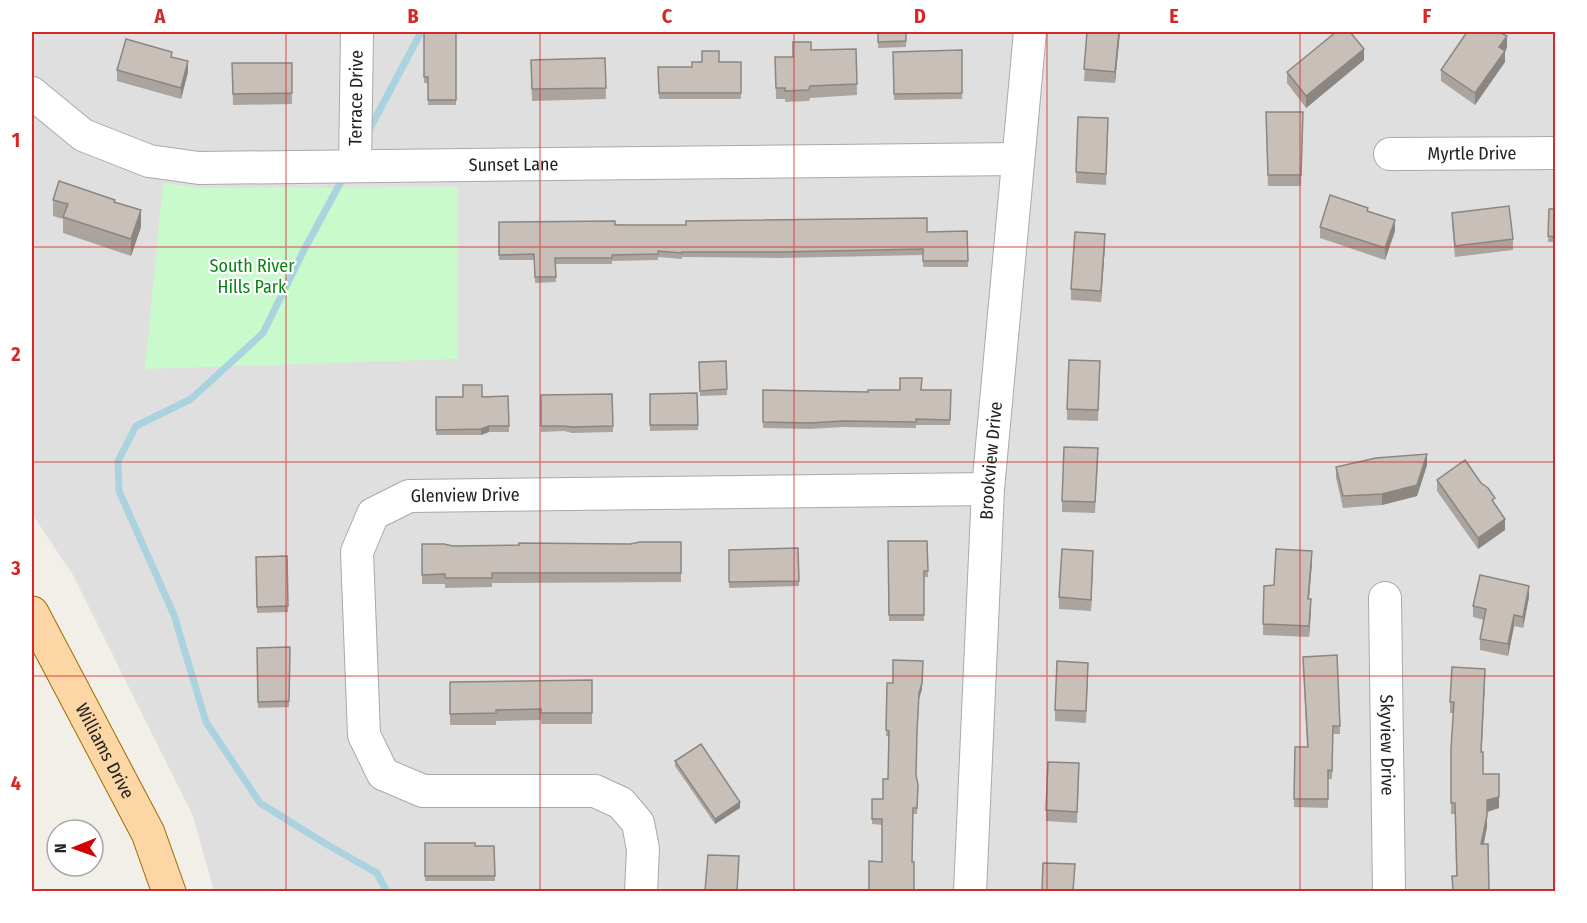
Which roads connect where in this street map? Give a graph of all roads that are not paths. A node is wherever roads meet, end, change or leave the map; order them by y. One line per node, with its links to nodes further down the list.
1 (357, 32): 7 (street, Terrace Drive)
2 (1030, 32): 6 (street, Brookview Drive)
3 (32, 93): 7 (street, Sunset Lane)
4 (1556, 153): 5 (street, Myrtle Drive)
5 (1390, 154)
6 (1018, 159): 7 (street, Sunset Lane); 8 (street, Brookview Drive)
7 (355, 166)
8 (988, 489): 12 (street, Glenview Drive); 13 (street, Brookview Drive)
9 (1385, 598): 14 (street, Skyview Drive)
10 (32, 613): 11 (main road, Williams Drive)
11 (169, 891)
12 (641, 891)
13 (970, 891)
14 (1389, 891)

